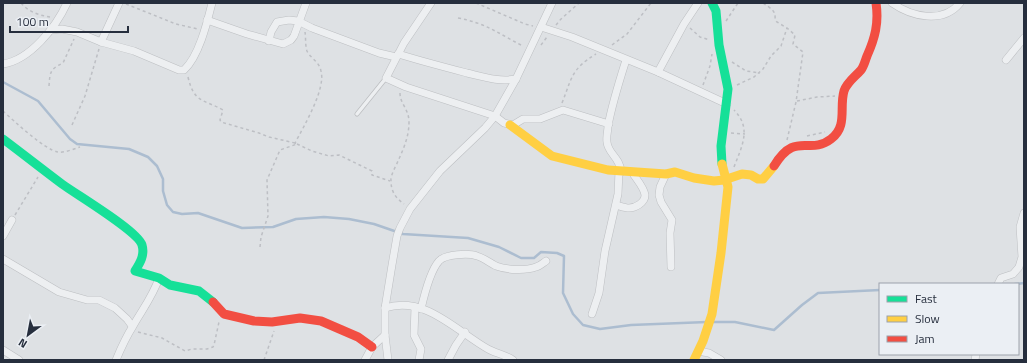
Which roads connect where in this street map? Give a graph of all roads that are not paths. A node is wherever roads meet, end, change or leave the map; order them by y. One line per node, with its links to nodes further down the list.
1 (67, 3): 15 (street)
2 (119, 3): 18 (street)
3 (212, 3): 12 (street)
4 (306, 3): 13 (street)
5 (431, 3): 19 (street)
6 (552, 3): 14 (street)
7 (698, 3): 23 (street)
8 (712, 3): 26 (street)
9 (876, 3): 35 (street)
10 (892, 3): 11 (street)
11 (960, 3)
12 (208, 20): 17 (street); 18 (street)
13 (301, 23): 17 (street); 17 (street); 19 (street)
14 (541, 27): 20 (street); 25 (street)
15 (51, 30): 18 (street); 22 (street)
16 (1024, 38): 21 (street)
17 (269, 41)
18 (101, 42)
19 (397, 55): 24 (street); 25 (street)
20 (626, 60): 23 (street); 29 (street)
21 (1006, 60)
22 (3, 64)
23 (658, 72): 26 (street)
24 (386, 78): 27 (lane); 28 (street)
25 (516, 79): 28 (street)
26 (727, 104): 35 (street)
27 (357, 114)
28 (494, 116): 30 (street); 45 (street)
29 (609, 124): 30 (street); 32 (street)
30 (510, 125): 32 (street)
31 (3, 139): 43 (street)
32 (620, 172): 33 (street); 36 (street)
33 (632, 172): 34 (street); 36 (street)
34 (666, 174): 35 (street); 42 (street)
35 (729, 178): 52 (street)
36 (616, 205): 47 (street)
37 (1024, 213): 44 (street)
38 (12, 220): 39 (street)
39 (3, 236)
40 (3, 259): 48 (street)
41 (546, 261): 46 (street)
42 (671, 267)
43 (159, 278): 48 (street); 51 (street)
44 (998, 283)
45 (385, 308): 46 (street); 50 (street)
46 (418, 308): 49 (street); 58 (street)
47 (592, 314)
48 (132, 326): 55 (street)
49 (464, 332): 59 (street); 60 (street)
50 (385, 335): 51 (street); 57 (street)
51 (372, 346): 56 (street)
52 (700, 348): 61 (street); 62 (street)
53 (3, 350): 54 (street)
54 (19, 360)
55 (116, 360)
56 (365, 360)
57 (388, 360)
58 (419, 360)
59 (448, 360)
60 (513, 360)
61 (694, 360)
62 (720, 360)

